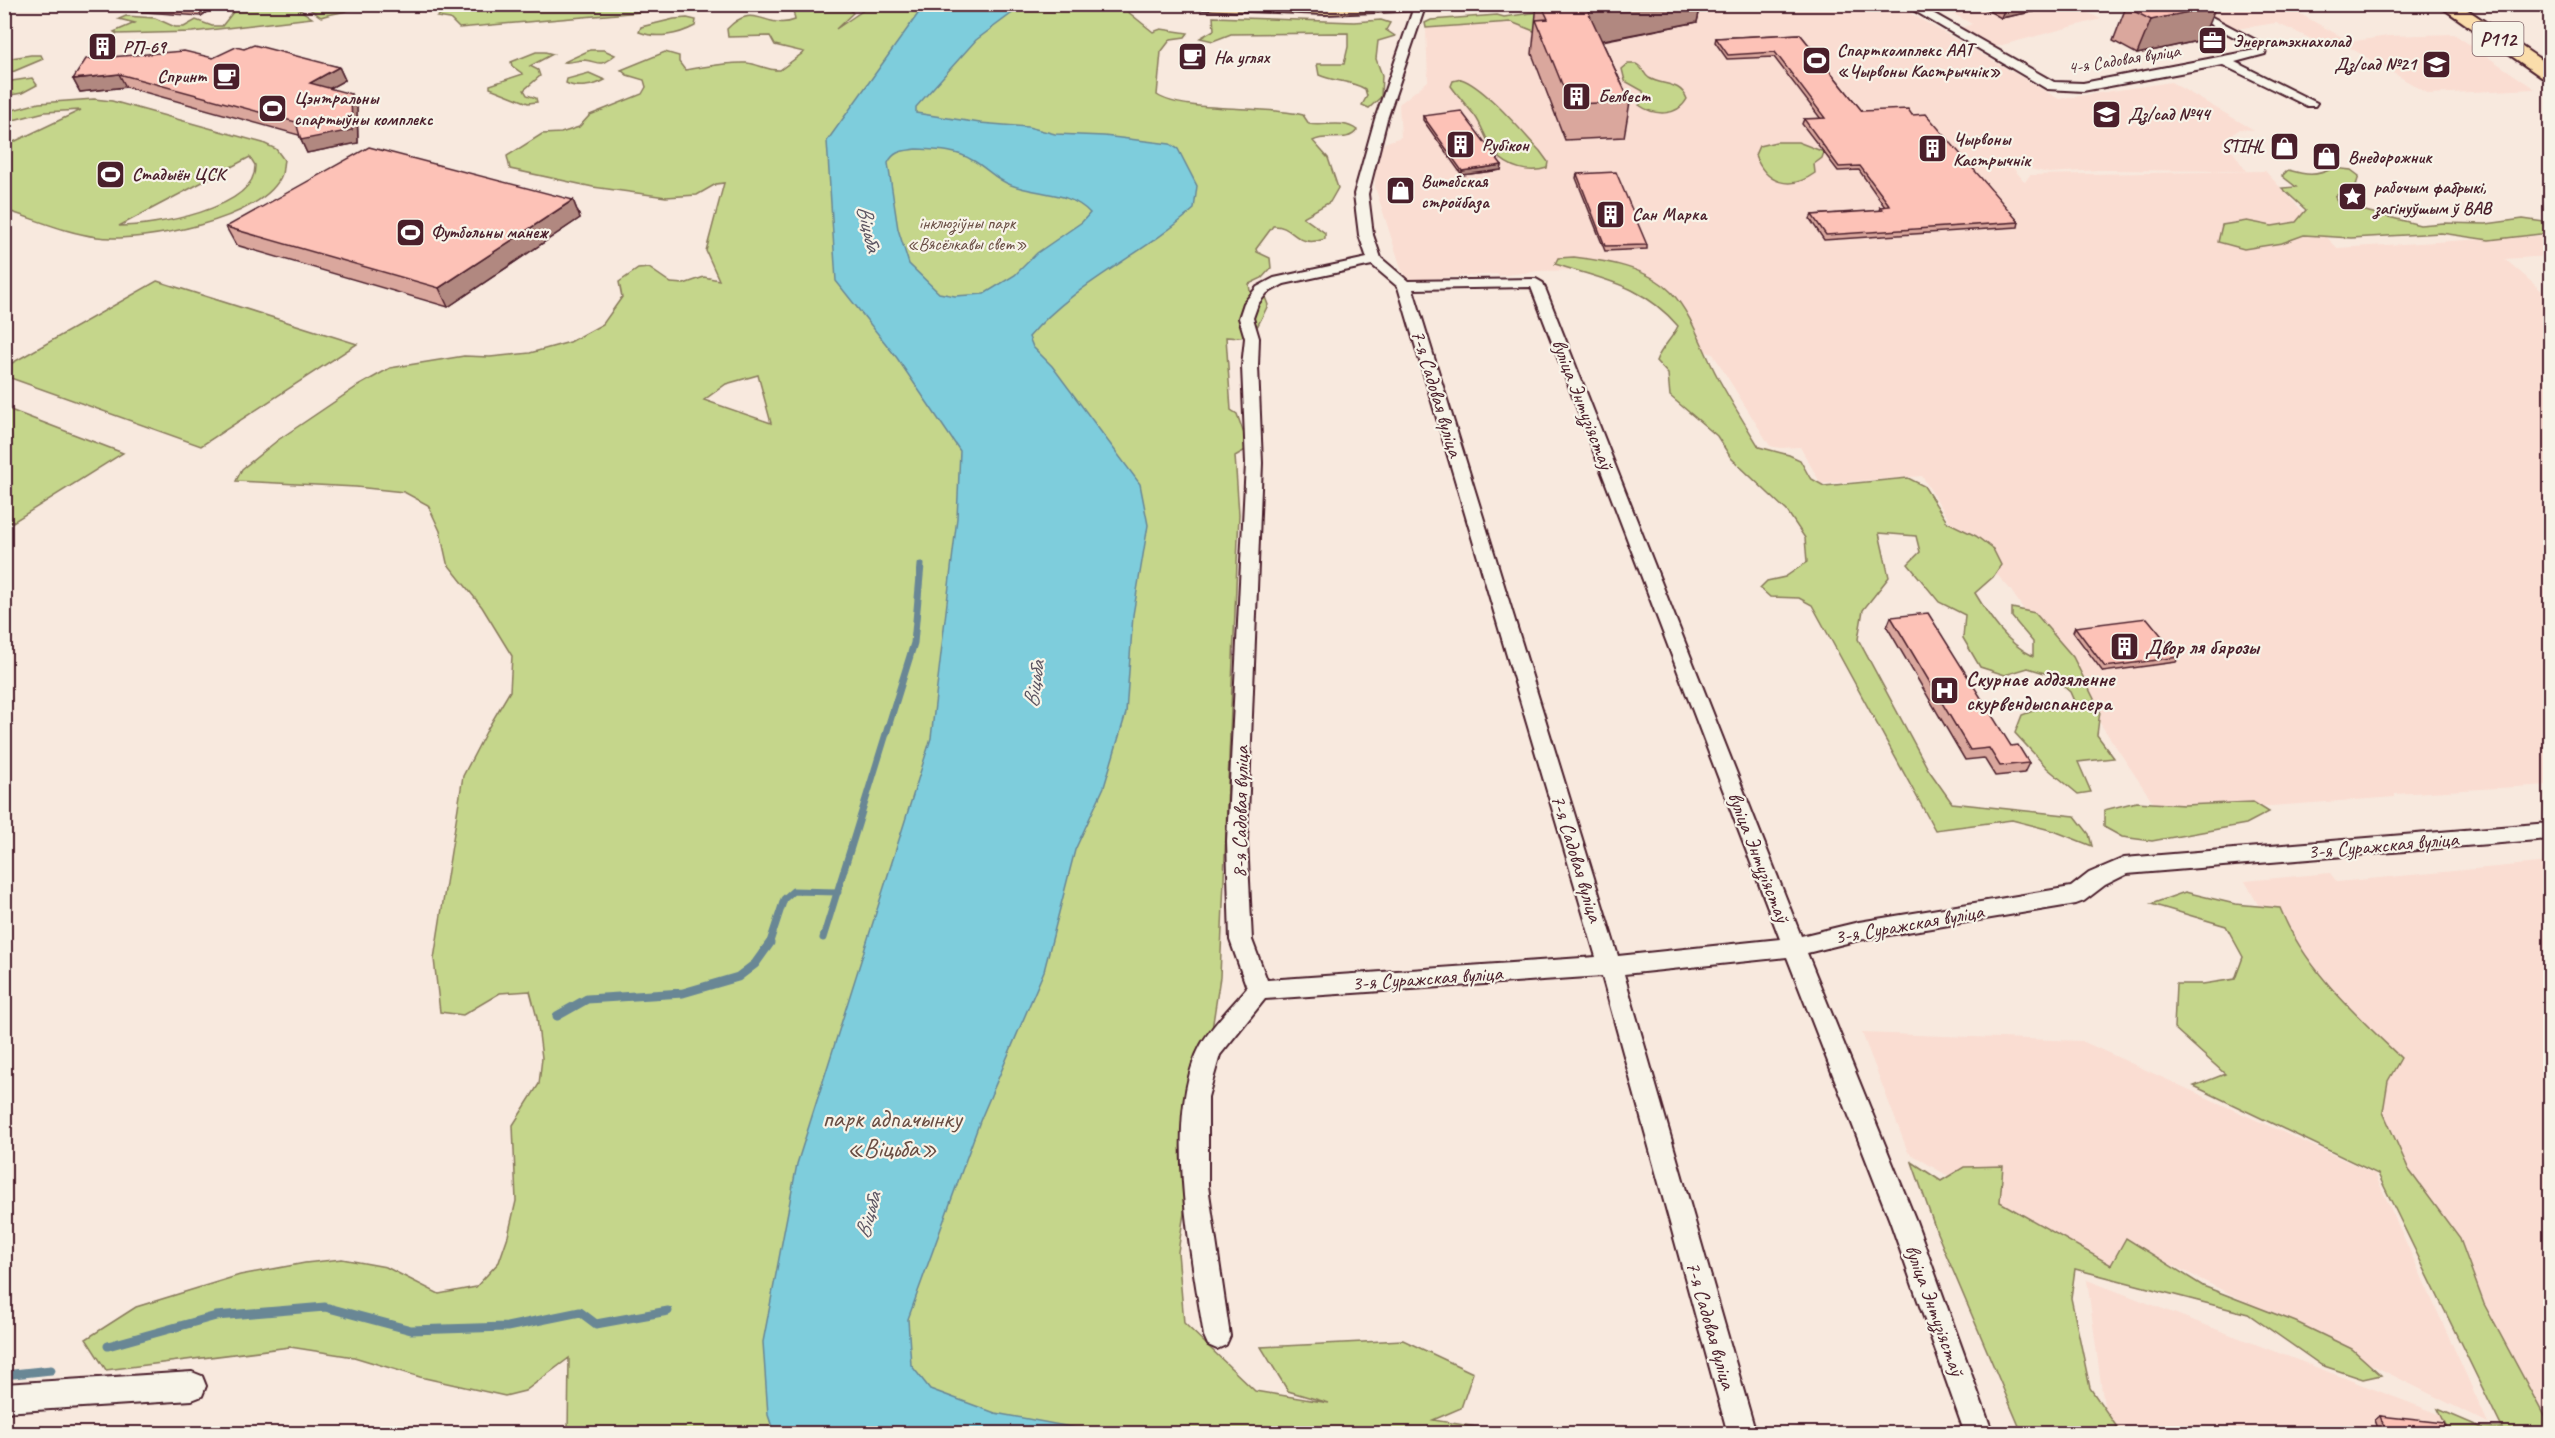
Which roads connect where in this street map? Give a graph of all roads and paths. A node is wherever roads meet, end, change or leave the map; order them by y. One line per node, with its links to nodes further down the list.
1 (1198, 4): 7 (main road)
2 (1452, 4): 7 (main road)
3 (1908, 4): 9 (street, 4-я Садовая вуліца)
4 (2147, 4): 9 (street, 4-я Садовая вуліца)
5 (2446, 4): 10 (main road, Р112)
6 (2472, 4): 8 (main road, Р112)
7 (1421, 5): 12 (street)
8 (2550, 56)
9 (2224, 61): 11 (street)
10 (2550, 74)
11 (2311, 103)
12 (1375, 260): 13 (street); 17 (street, 8-я Садовая вуліца)
13 (1404, 285): 15 (street, вуліца Энтузіястаў); 16 (street, 7-я Садовая вуліца)
14 (2550, 831): 15 (street, 3-я Суражская вуліца)
15 (1794, 947): 16 (street, 3-я Суражская вуліца); 22 (street, вуліца Энтузіястаў)
16 (1610, 966): 17 (street, 3-я Суражская вуліца); 21 (street, 7-я Садовая вуліца)
17 (1259, 990): 18 (street)
18 (1217, 1336)
19 (192, 1386): 20 (street)
20 (4, 1398)
21 (1742, 1434)
22 (1979, 1434)

